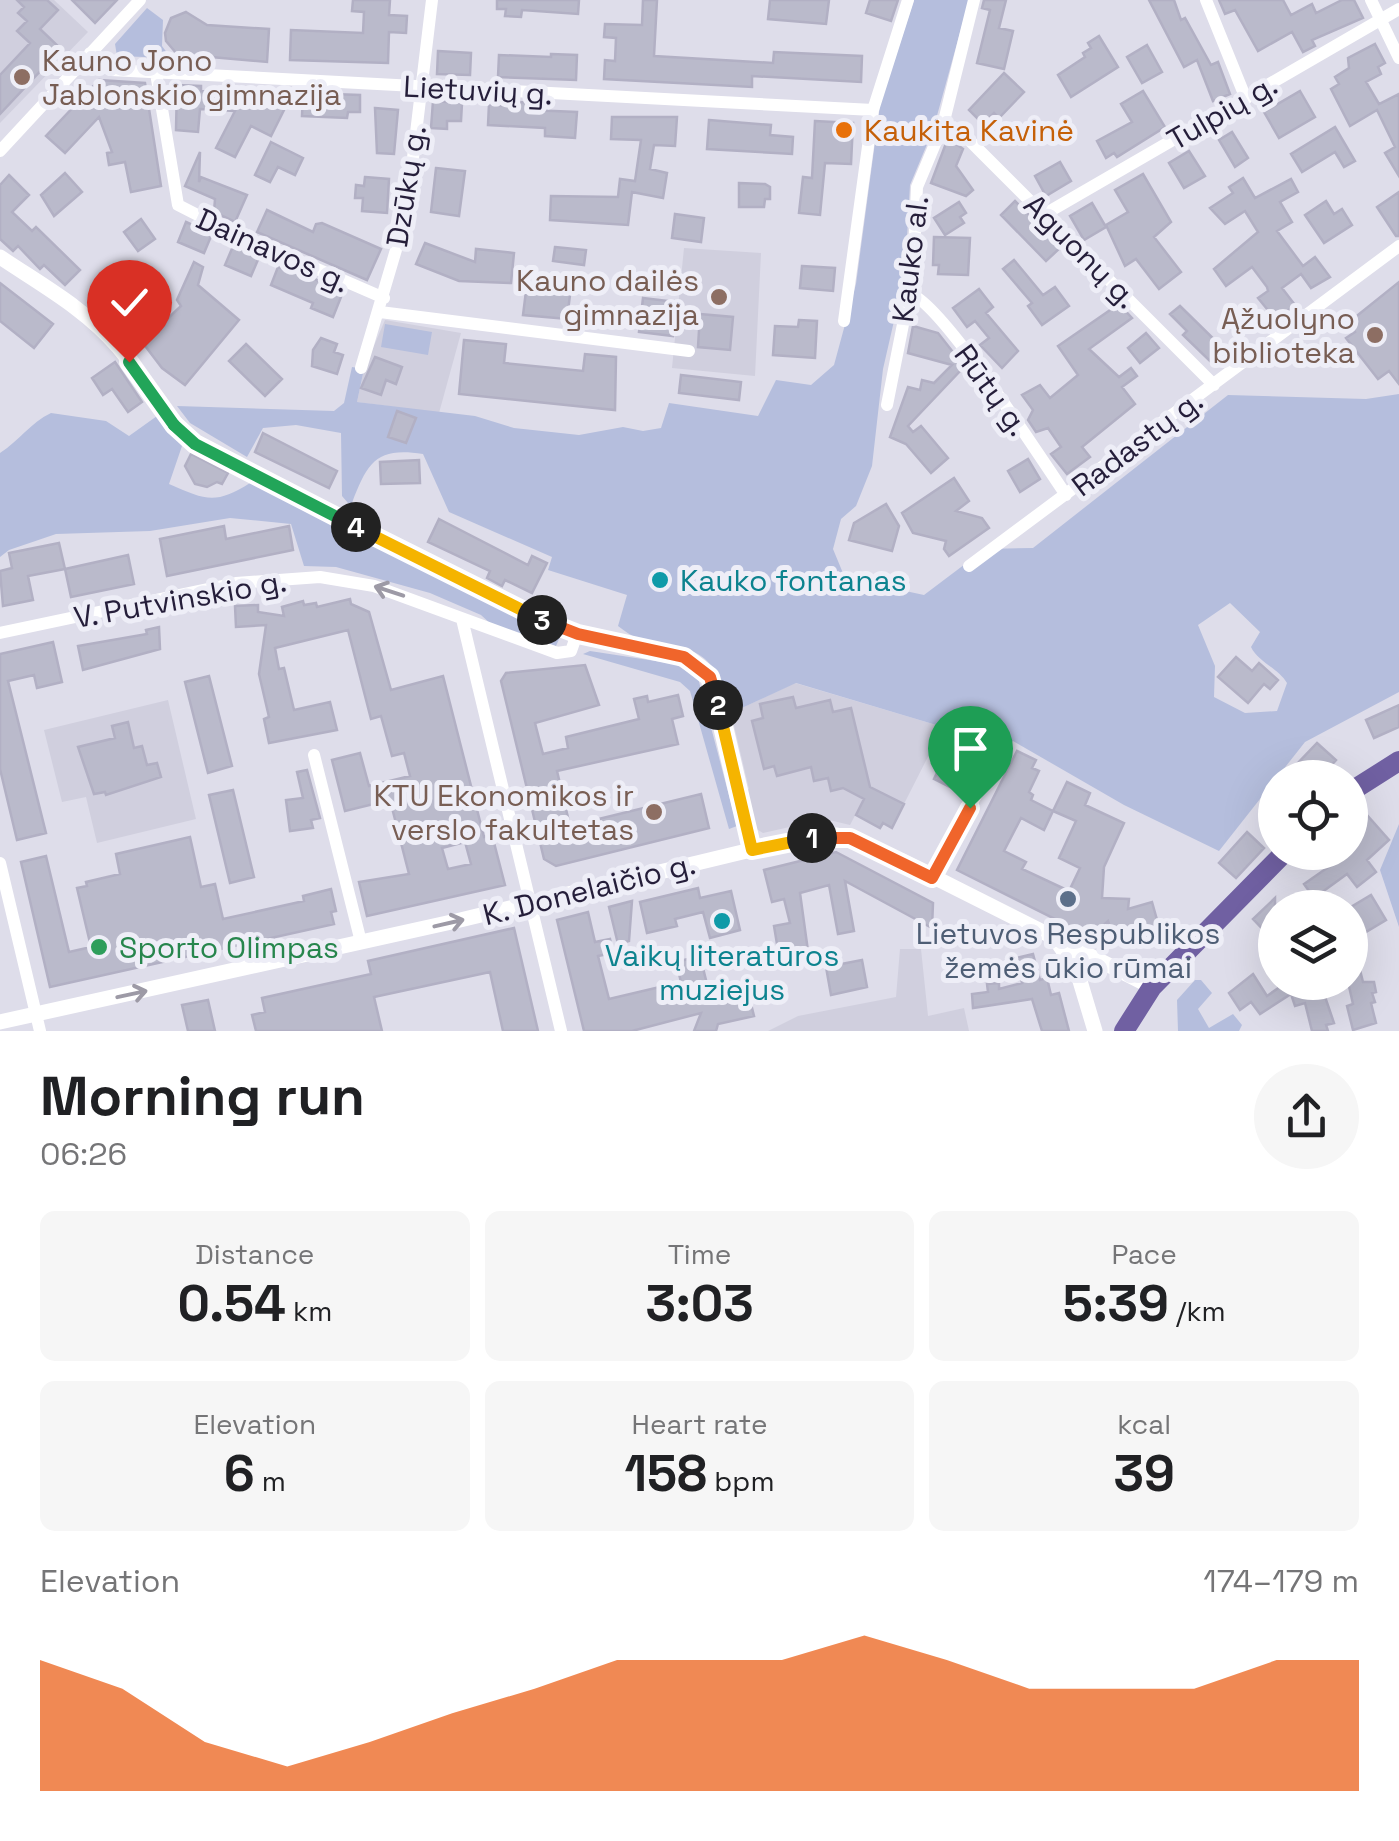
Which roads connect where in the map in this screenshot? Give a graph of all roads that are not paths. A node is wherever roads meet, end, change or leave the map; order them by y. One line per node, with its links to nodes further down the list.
1 (140, 0): 9 (street)
2 (432, 0): 12 (street, Dzūkų g.)
3 (908, 0): 14 (street)
4 (974, 0): 15 (street, Kauko al.)
5 (1206, 0): 13 (street)
6 (1371, 0): 8 (street)
7 (1399, 9): 8 (street, Tulpių g.)
8 (1379, 22): 10 (street); 13 (street, Tulpių g.)
9 (90, 54): 11 (street, Lietuvių g.); 16 (street)
10 (1399, 58)
11 (156, 73): 12 (street, Lietuvių g.); 21 (street, Dainavos g.)
12 (420, 88): 14 (street, Lietuvių g.); 21 (street, Dzūkų g.)
13 (1246, 99): 17 (street, Tulpių g.)
14 (873, 110): 22 (street)
15 (944, 125): 17 (street, Aguonų g.); 20 (street, Kauko al.)
16 (0, 151)
17 (1045, 214): 25 (street, Aguonų g.)
18 (1399, 246): 25 (street, Radastų g.)
19 (0, 257): 31 (street)
20 (910, 294): 26 (street, Kauko al.); 27 (street, Rūtų g.)
21 (382, 305): 23 (street, Dainavos g.); 24 (street, Dzūkų g.)
22 (844, 321)
23 (689, 351)
24 (360, 368)
25 (1214, 385): 27 (street, Radastų g.)
26 (887, 406)
27 (1066, 495): 28 (street, Radastų g.)
28 (970, 566)
29 (462, 618): 30 (street, V. Putvinskio g., one-way to 30); 31 (street, V. Putvinskio g.); 40 (street)
30 (0, 633)
31 (578, 634): 36 (street)
32 (999, 753): 39 (street)
33 (314, 755): 41 (street)
34 (1399, 761): 35 (main road)
35 (1368, 781)
36 (752, 850): 39 (street, K. Donelaičio g.); 40 (street, K. Donelaičio g.)
37 (0, 863): 44 (street)
38 (1267, 870): 43 (main road)
39 (932, 878): 42 (street, K. Donelaičio g.)
40 (531, 903): 41 (street, K. Donelaičio g., one-way to 40); 47 (street)
41 (362, 942): 44 (street, K. Donelaičio g., one-way to 41)
42 (1058, 943): 43 (street, K. Donelaičio g.); 48 (street)
43 (1152, 986): 49 (main road)
44 (36, 1014): 45 (street, K. Donelaičio g.); 46 (street)
45 (0, 1022)
46 (40, 1031)
47 (561, 1031)
48 (1095, 1031)
49 (1124, 1031)

